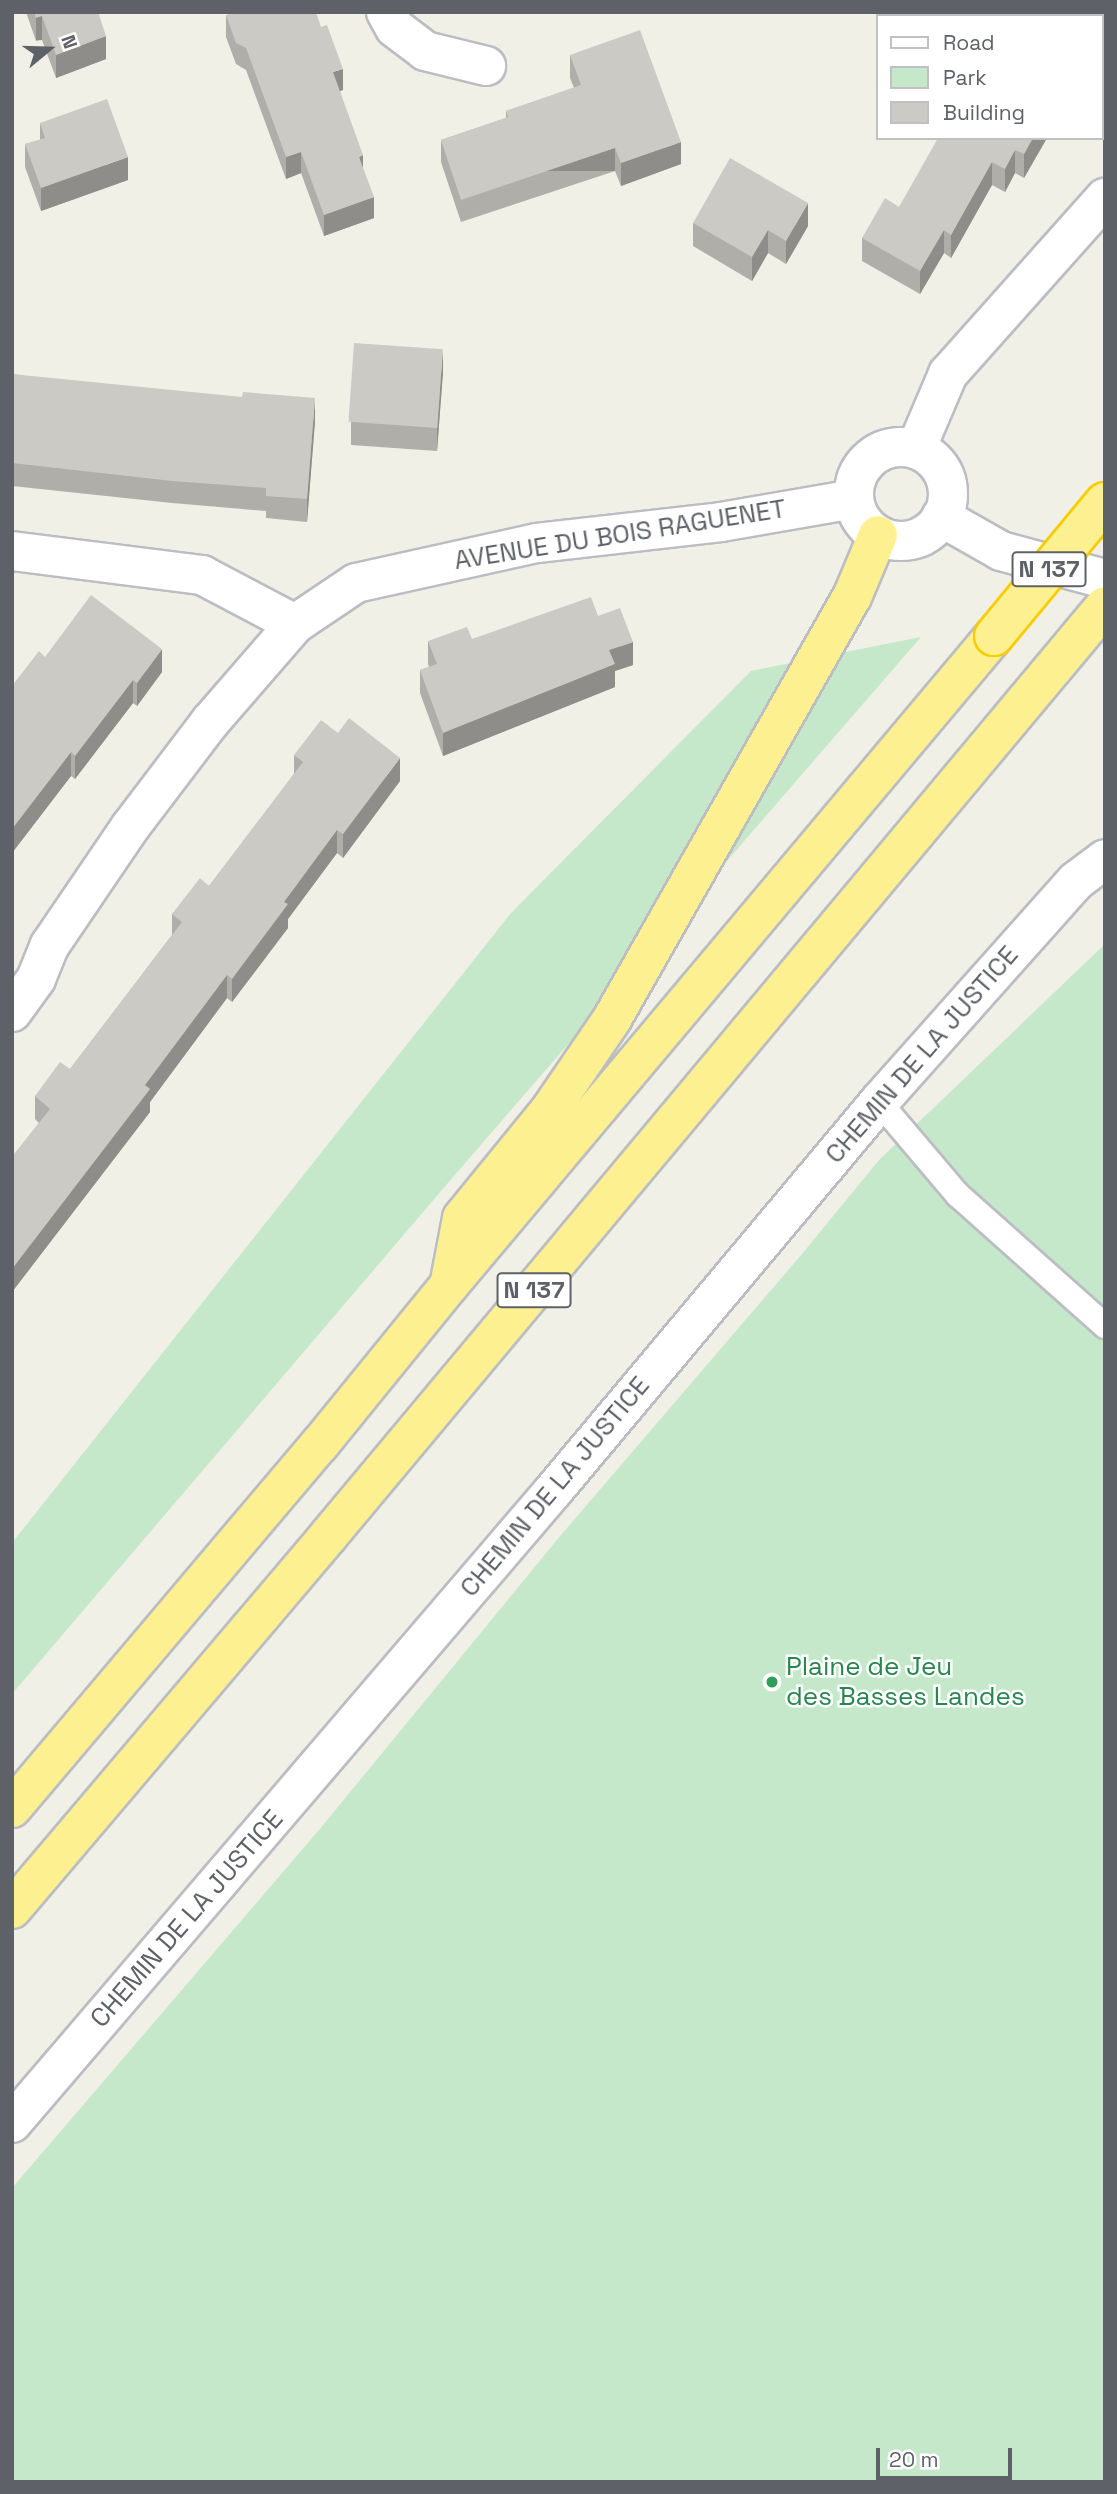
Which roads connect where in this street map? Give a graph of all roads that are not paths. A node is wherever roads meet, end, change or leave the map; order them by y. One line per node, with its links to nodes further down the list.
1 (386, 12): 2 (street)
2 (486, 66)
3 (1105, 198): 4 (street)
4 (916, 449): 5 (street); 7 (street)
5 (854, 499): 8 (street); 12 (street, AVENUE DU BOIS RAGUENET)
6 (1105, 502): 16 (highway, N 137, bridge)
7 (942, 517): 8 (street); 10 (street)
8 (878, 535): 16 (highway)
9 (12, 551): 12 (street)
10 (1105, 579)
11 (1105, 606): 19 (highway, N 137)
12 (295, 624): 14 (street, AVENUE DU BOIS RAGUENET)
13 (1105, 859): 15 (street, CHEMIN DE LA JUSTICE)
14 (12, 1012)
15 (879, 1102): 17 (lane); 20 (street, CHEMIN DE LA JUSTICE)
16 (450, 1284): 18 (highway, N 137)
17 (1105, 1326)
18 (12, 1808)
19 (12, 1909)
20 (12, 2123)

